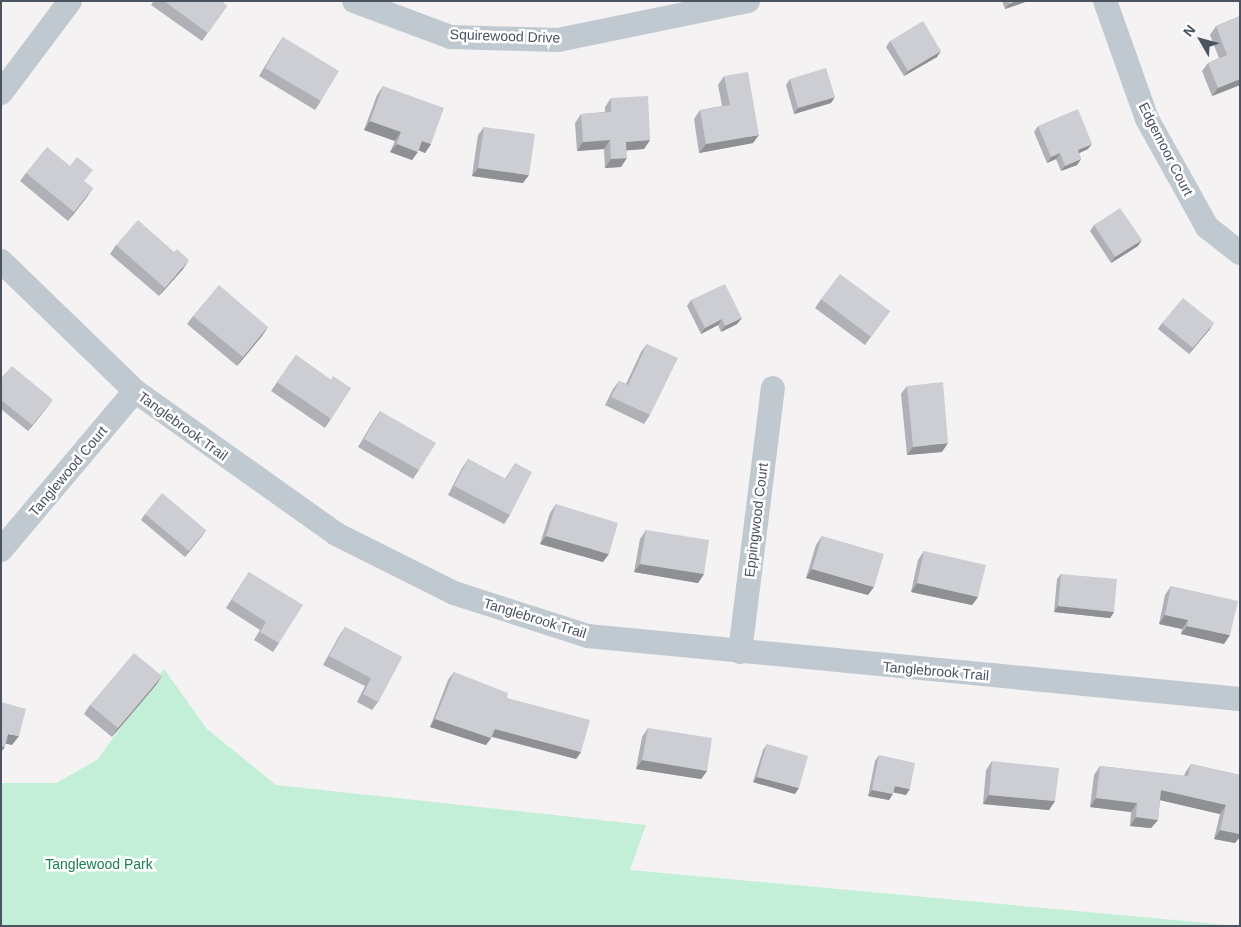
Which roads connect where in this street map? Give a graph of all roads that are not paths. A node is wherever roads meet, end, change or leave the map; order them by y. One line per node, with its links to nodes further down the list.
1 (70, 1): 5 (street)
2 (354, 1): 3 (street, Squirewood Drive)
3 (748, 1)
4 (1105, 1): 6 (street, Edgemoor Court)
5 (1, 93)
6 (1240, 253)
7 (1, 261): 9 (street, Tanglebrook Trail)
8 (773, 388): 11 (street, Eppingwood Court)
9 (135, 391): 10 (street, Tanglewood Court); 11 (street, Tanglebrook Trail)
10 (1, 550)
11 (740, 652): 12 (street, Tanglebrook Trail)
12 (1240, 700)

